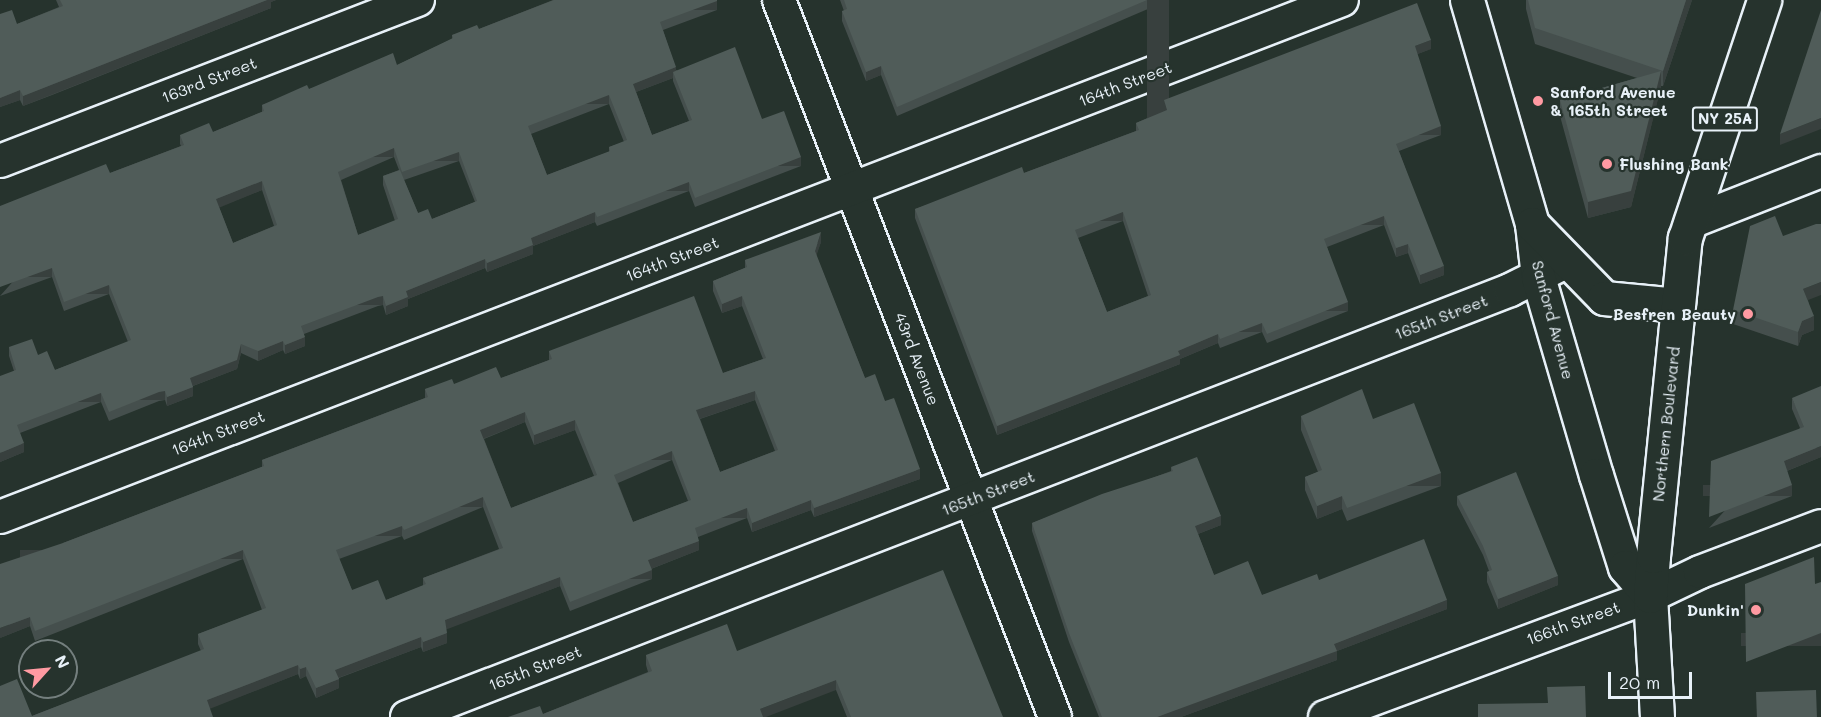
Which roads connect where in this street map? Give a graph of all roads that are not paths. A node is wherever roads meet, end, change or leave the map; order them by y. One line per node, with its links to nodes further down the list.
1 (418, 0): 6 (street, 163rd Street)
2 (779, 0): 8 (street, 43rd Avenue)
3 (1342, 0): 8 (street, 164th Street)
4 (1467, 0): 10 (street, Sanford Avenue)
5 (1764, 0): 9 (street, Northern Boulevard / NY 25A)
6 (0, 161)
7 (1821, 171): 9 (street)
8 (852, 190): 12 (street, 43rd Avenue); 13 (street, 164th Street)
9 (1688, 230): 11 (street, Northern Boulevard)
10 (1552, 269): 11 (street); 12 (street, 165th Street); 15 (street, Sanford Avenue)
11 (1678, 305): 15 (street, Northern Boulevard)
12 (971, 500): 16 (street, 165th Street); 17 (street, 43rd Avenue)
13 (0, 517)
14 (1821, 526): 15 (street, 166th Street)
15 (1650, 596): 18 (street, 166th Street); 19 (street, Northern Boulevard)
16 (408, 717)
17 (1054, 717)
18 (1324, 717)
19 (1657, 717)

